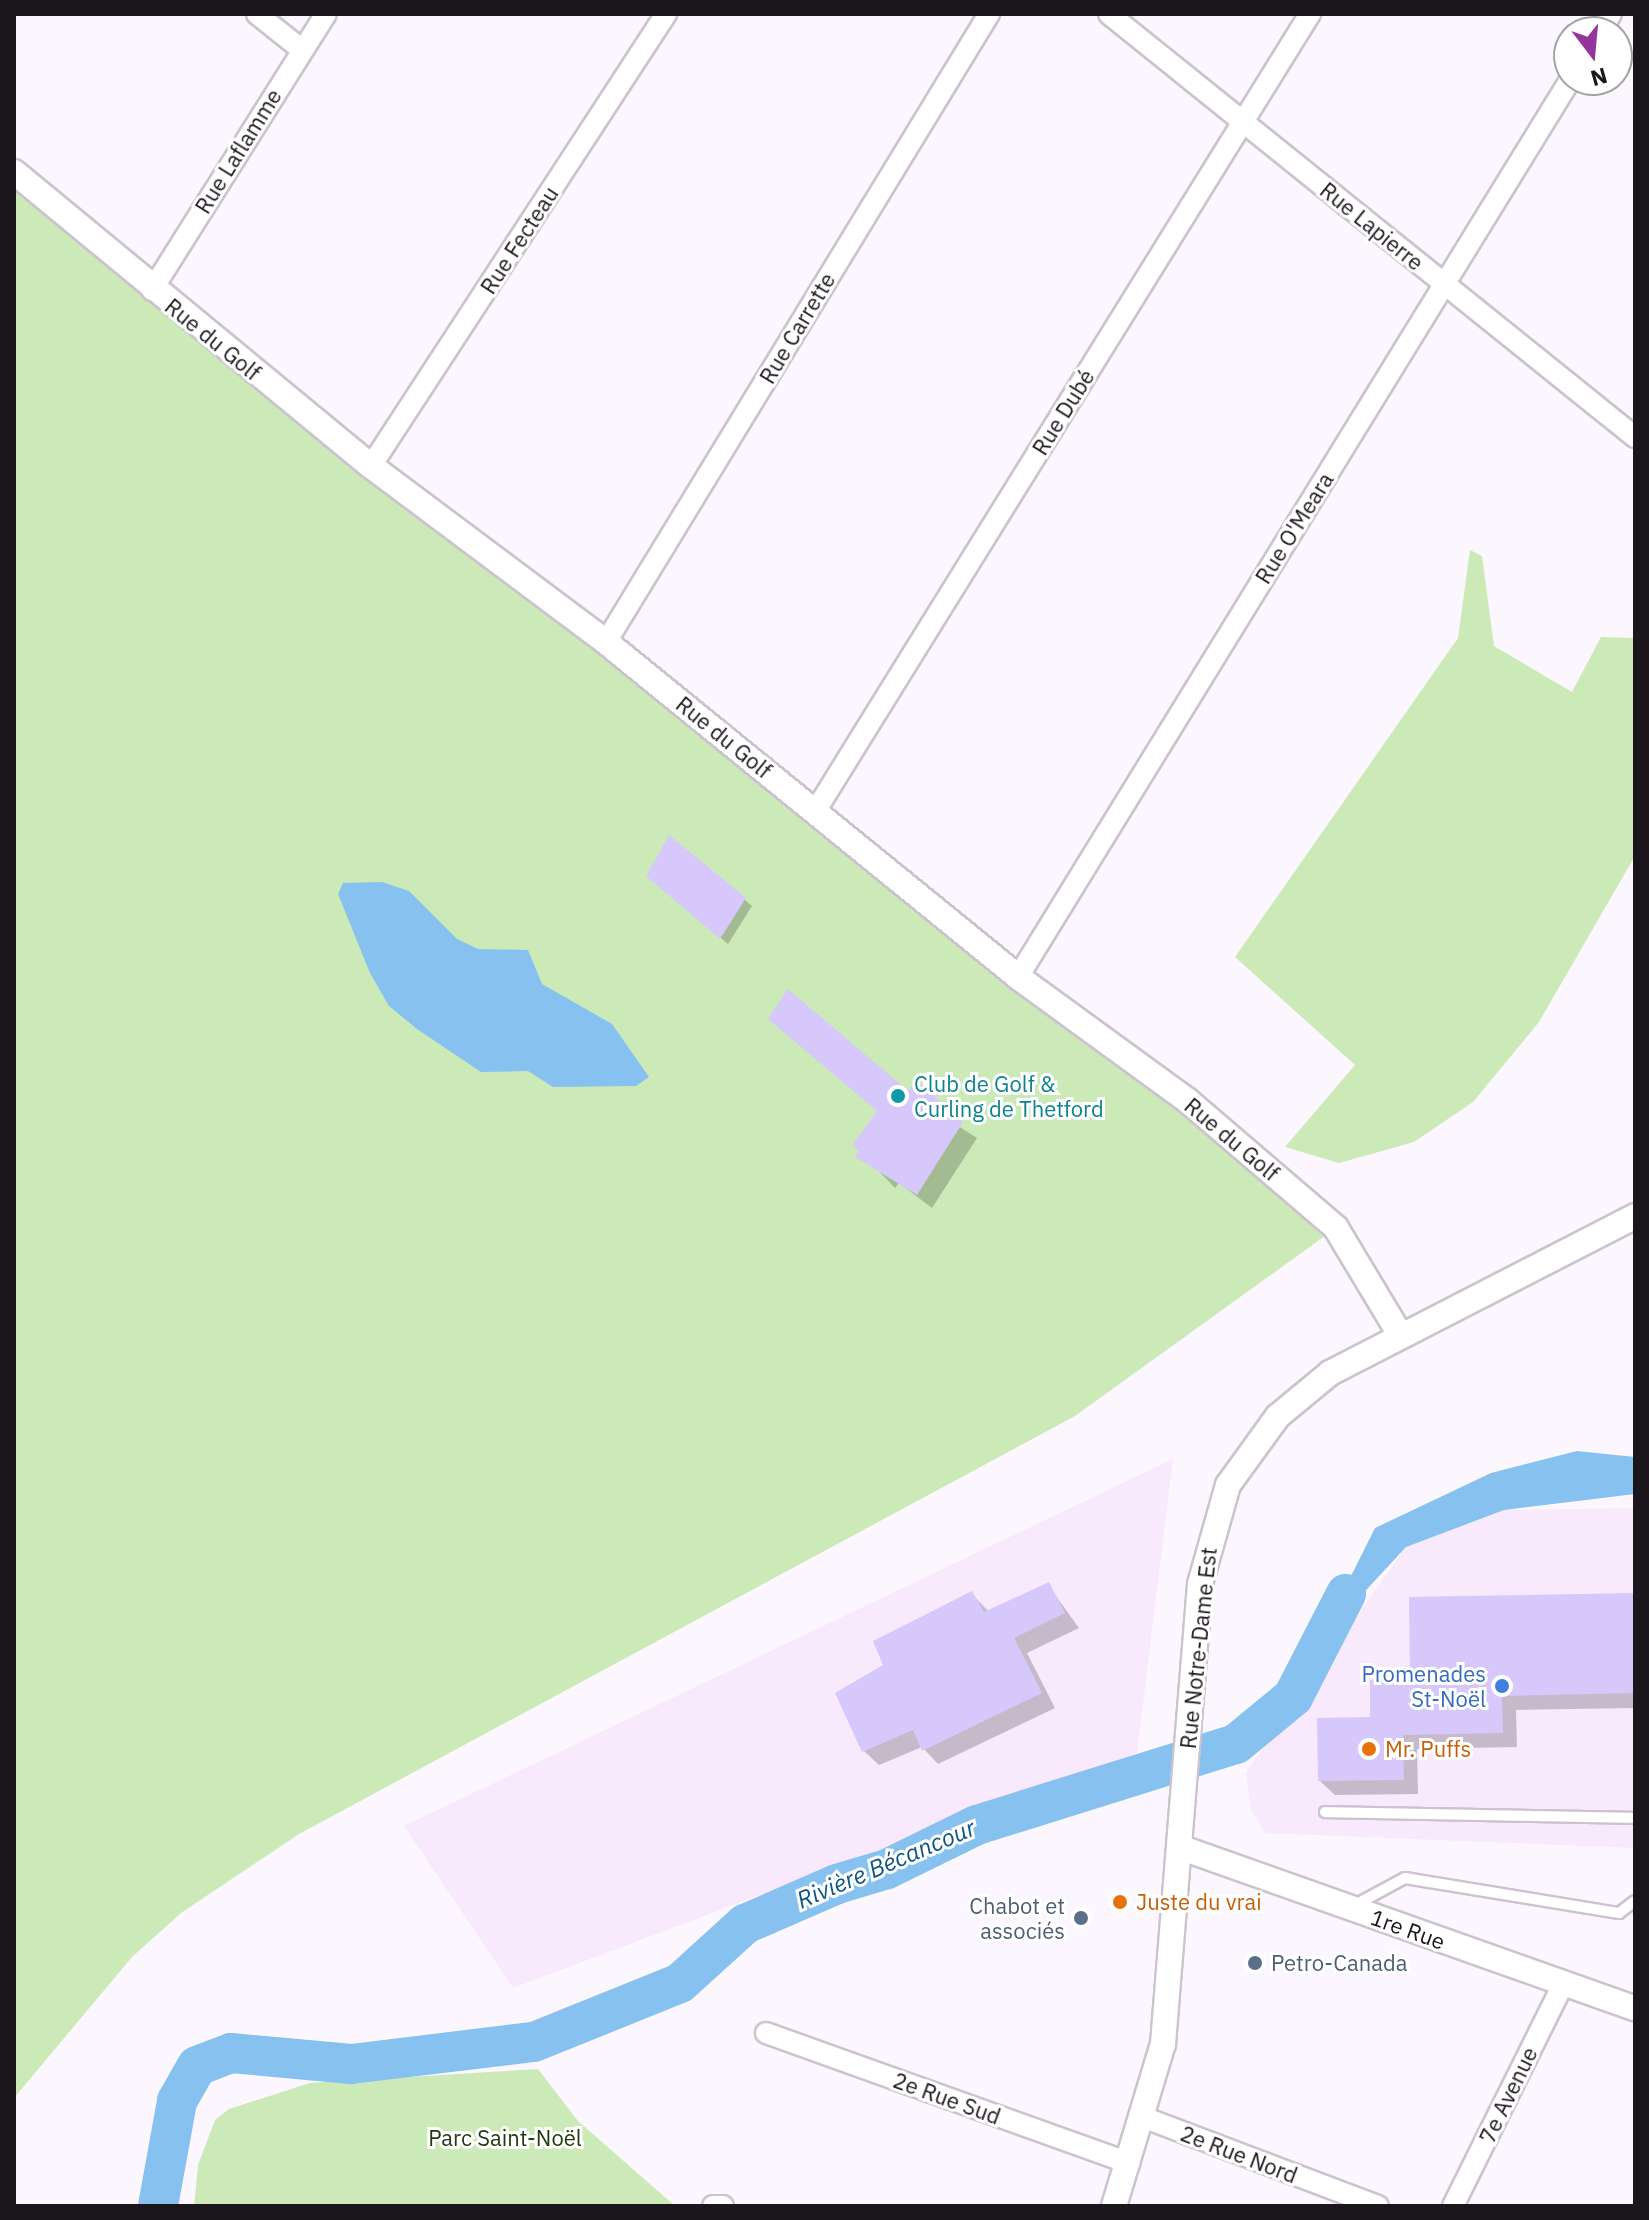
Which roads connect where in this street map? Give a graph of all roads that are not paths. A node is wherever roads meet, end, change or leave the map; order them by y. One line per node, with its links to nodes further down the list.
1 (257, 14): 7 (street)
2 (326, 14): 7 (street, Rue Laflamme)
3 (666, 14): 14 (street, Rue Fecteau)
4 (989, 14): 15 (street, Rue Carrette)
5 (1109, 14): 9 (street, Rue Lapierre)
6 (1310, 14): 9 (street, Rue Dubé)
7 (301, 49): 12 (street, Rue Laflamme)
8 (1560, 96): 11 (street, Rue O'Meara)
9 (1243, 122): 11 (street, Rue Lapierre); 16 (street, Rue Dubé)
10 (14, 172): 12 (street, Rue du Golf)
11 (1444, 285): 13 (street, Rue Lapierre); 17 (street, Rue O'Meara)
12 (152, 290): 14 (street, Rue du Golf)
13 (1635, 437)
14 (371, 466): 15 (street, Rue du Golf)
15 (606, 642): 16 (street, Rue du Golf)
16 (816, 810): 17 (street, Rue du Golf)
17 (1018, 977): 19 (street, Rue du Golf)
18 (1635, 1216): 19 (street, Rue Notre-Dame Est)
19 (1399, 1333): 22 (street, Rue Notre-Dame Est)
20 (1325, 1812): 21 (lane)
21 (1635, 1818)
22 (1182, 1848): 24 (street, 1re Rue); 28 (street, Rue Notre-Dame Est)
23 (1635, 1901): 24 (lane)
24 (1350, 1908): 25 (street, 1re Rue)
25 (1563, 1984): 26 (street, 1re Rue); 34 (street, 7e Avenue)
26 (1635, 2008)
27 (766, 2033): 29 (street, 2e Rue Sud)
28 (1145, 2118): 29 (street, Rue Notre-Dame Est); 33 (street, 2e Rue Nord)
29 (1129, 2163): 32 (street, Rue Notre-Dame Est)
30 (713, 2206): 31 (street)
31 (723, 2206)
32 (1114, 2206)
33 (1378, 2206)
34 (1453, 2206)

